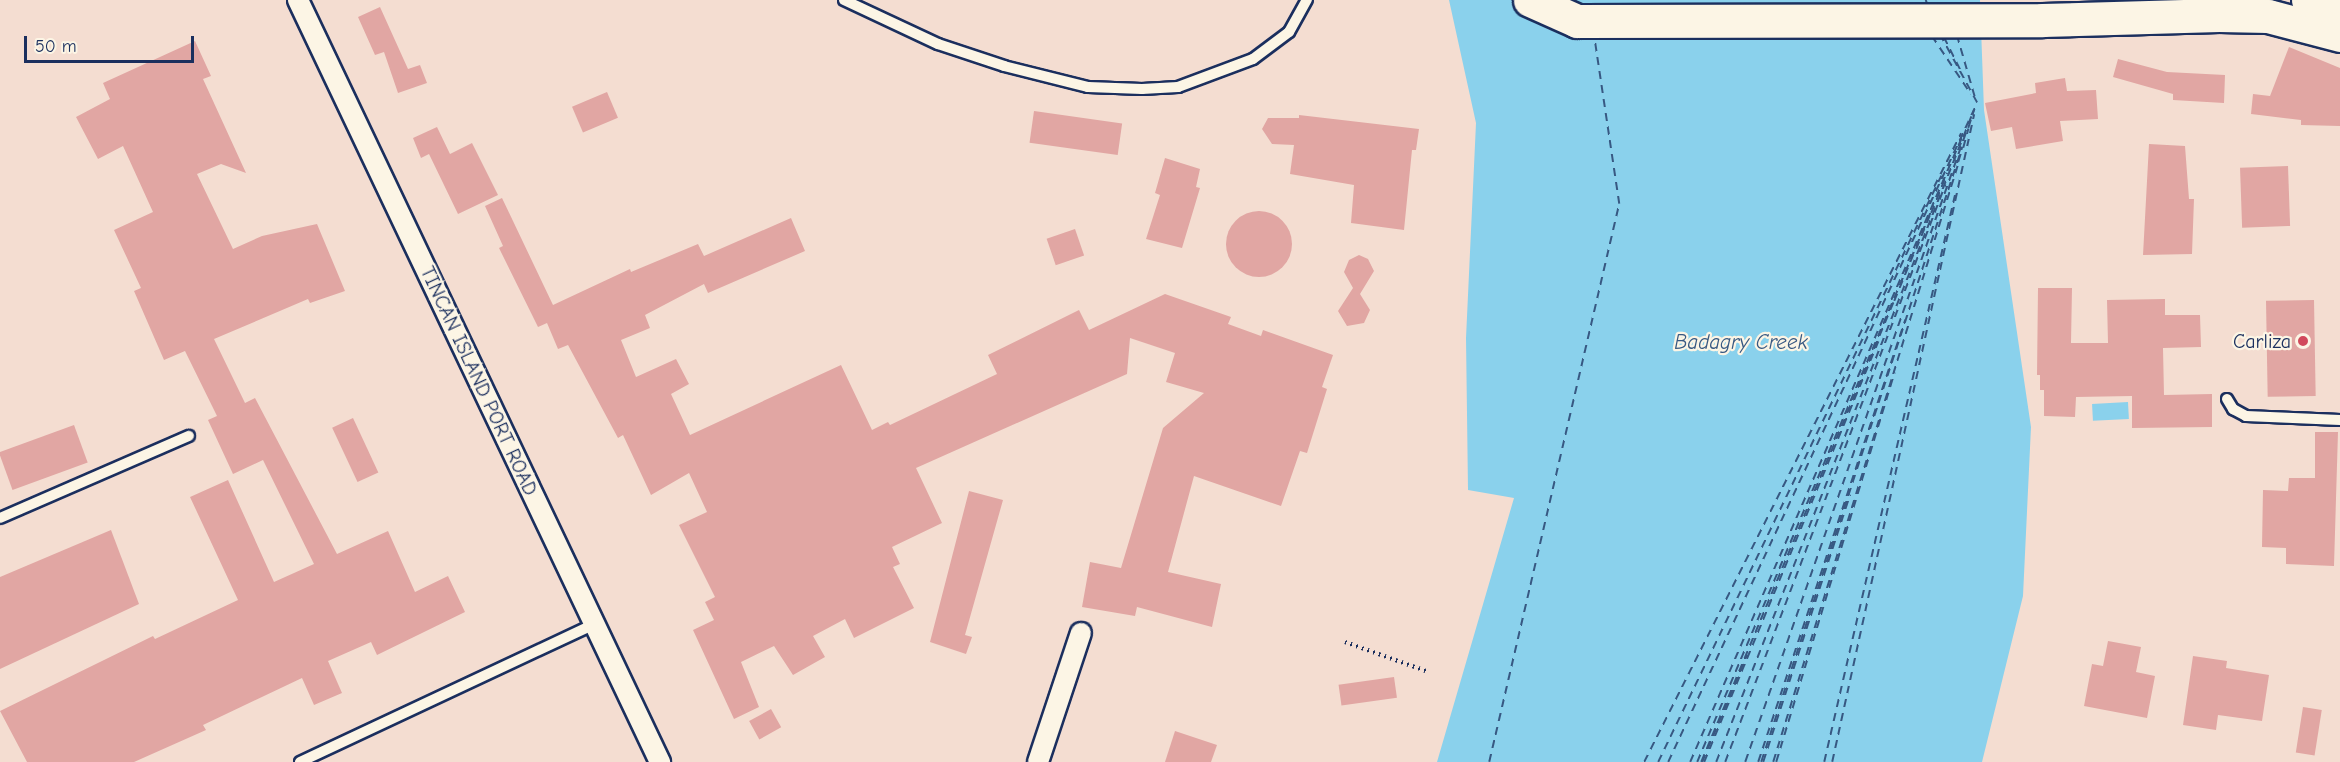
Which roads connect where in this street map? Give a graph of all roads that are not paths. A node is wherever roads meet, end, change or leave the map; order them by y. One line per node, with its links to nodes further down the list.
1 (298, 0): 12 (street, TINCAN ISLAND PORT ROAD)
2 (844, 0): 3 (lane)
3 (1307, 0)
4 (1530, 0): 7 (highway)
5 (2308, 0): 6 (highway)
6 (2340, 9)
7 (2340, 35)
8 (2227, 399): 9 (lane)
9 (2340, 420)
10 (189, 436): 11 (lane)
11 (0, 518)
12 (594, 624): 14 (lane); 15 (street, TINCAN ISLAND PORT ROAD)
13 (1081, 633): 16 (street)
14 (300, 762)
15 (660, 762)
16 (1038, 762)

